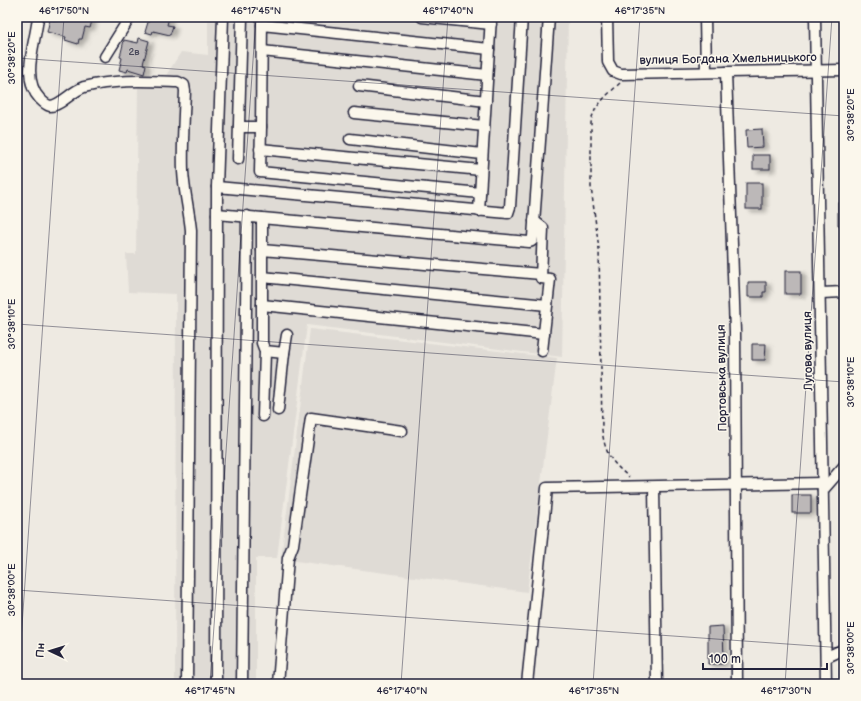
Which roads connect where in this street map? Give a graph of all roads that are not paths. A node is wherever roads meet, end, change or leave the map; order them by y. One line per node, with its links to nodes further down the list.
1 (38, 17): 60 (street)
2 (130, 17): 15 (street)
3 (222, 17): 32 (street)
4 (242, 17): 25 (street)
5 (422, 17): 11 (street)
6 (522, 17): 34 (street)
7 (549, 17): 38 (street)
8 (608, 17): 18 (street, вулиця Богдана Хмельницького)
9 (705, 17): 18 (street)
10 (815, 17): 17 (street, Лугова вулиця)
11 (491, 20): 13 (street)
12 (262, 21): 13 (street); 14 (street)
13 (489, 49): 20 (street)
14 (262, 51): 20 (street); 26 (street)
15 (105, 57)
16 (844, 70): 17 (street, вулиця Богдана Хмельницького)
17 (816, 71): 19 (street, вулиця Богдана Хмельницького); 42 (street, Лугова вулиця)
18 (706, 72): 19 (street, вулиця Богдана Хмельницького)
19 (726, 72): 55 (street, Портовська вулиця)
20 (487, 75): 22 (street)
21 (359, 86): 22 (street)
22 (486, 101): 24 (street)
23 (354, 113): 24 (street)
24 (484, 126): 29 (street)
25 (239, 127): 26 (street); 30 (street)
26 (261, 127): 28 (street)
27 (350, 139): 29 (street)
28 (260, 149): 31 (street); 33 (street)
29 (482, 154): 31 (street)
30 (238, 159)
31 (481, 170): 33 (street)
32 (217, 187): 34 (street); 35 (street)
33 (480, 193): 34 (street)
34 (478, 211)
35 (217, 214): 36 (street); 61 (street)
36 (247, 216): 37 (street); 62 (street)
37 (262, 218): 38 (street); 39 (street)
38 (534, 221): 40 (street)
39 (262, 250): 40 (street); 41 (street)
40 (541, 274): 45 (street)
41 (262, 277): 44 (street); 45 (street)
42 (821, 292): 43 (street); 56 (street, Лугова вулиця)
43 (844, 292)
44 (262, 305): 46 (street); 48 (street)
45 (547, 305): 46 (street)
46 (544, 334): 49 (street)
47 (287, 335): 50 (street)
48 (265, 351): 50 (street); 52 (street)
49 (542, 351)
50 (284, 353): 51 (street)
51 (278, 410)
52 (263, 416)
53 (402, 431): 63 (street)
54 (844, 466): 56 (street)
55 (736, 485): 56 (street); 57 (street); 66 (street, Портовська вулиця)
56 (823, 486): 59 (street, Лугова вулиця)
57 (654, 487): 64 (street); 65 (street)
58 (844, 649): 59 (street)
59 (827, 657): 67 (street, Лугова вулиця)
60 (187, 684)
61 (216, 684)
62 (242, 684)
63 (278, 684)
64 (526, 684)
65 (656, 684)
66 (737, 684)
67 (826, 684)

